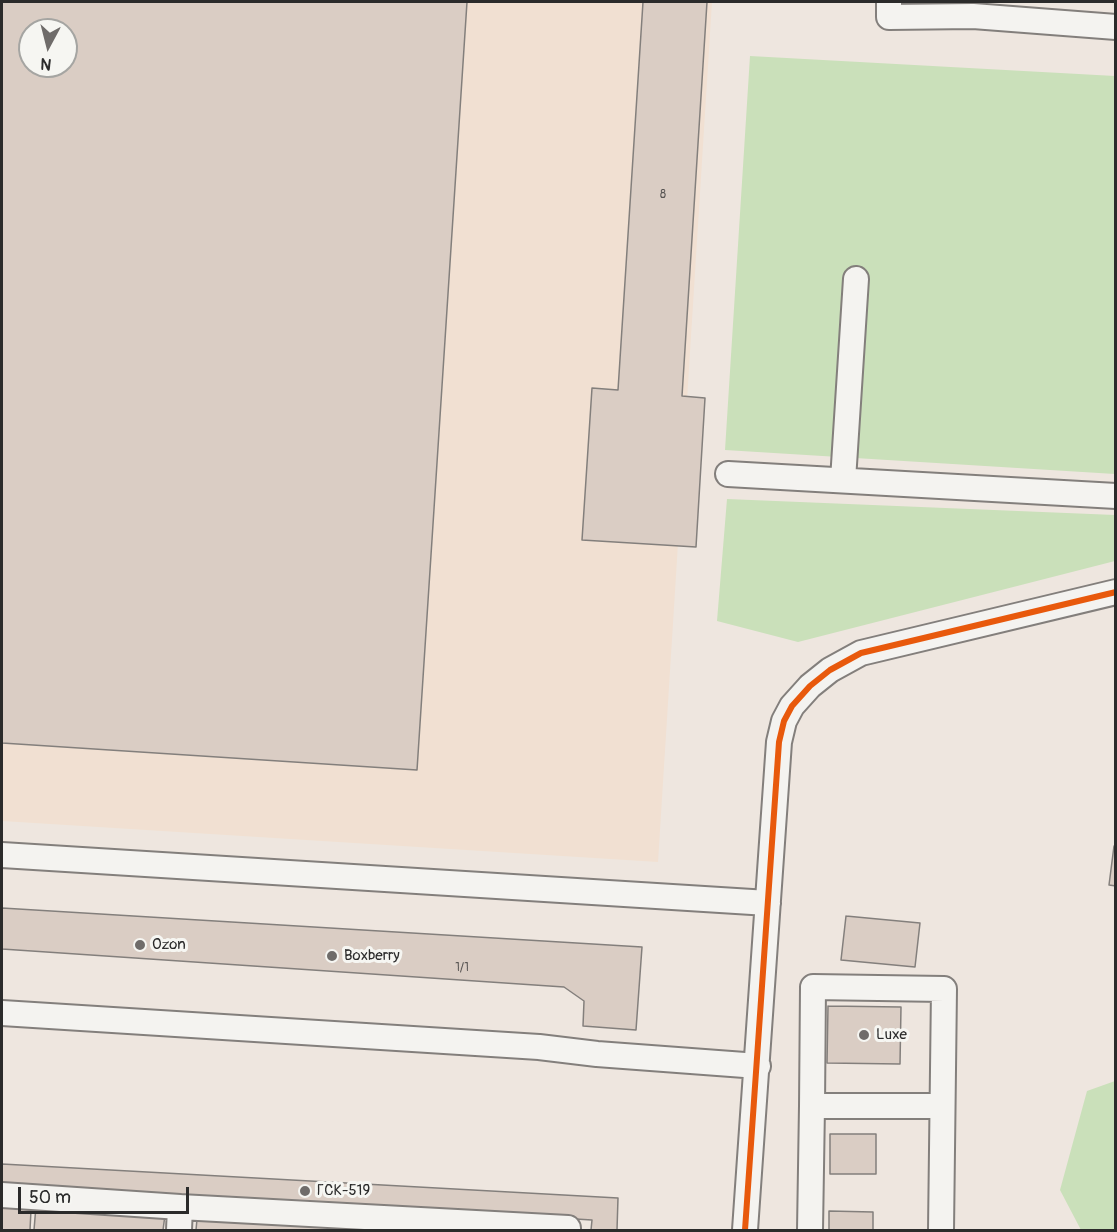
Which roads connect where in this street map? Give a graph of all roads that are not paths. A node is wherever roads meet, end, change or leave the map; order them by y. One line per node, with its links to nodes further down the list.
1 (890, 2): 2 (street)
2 (1116, 27)
3 (856, 279): 5 (street)
4 (728, 474): 5 (street)
5 (843, 480): 6 (street)
6 (1116, 496)
7 (1116, 592): 9 (street)
8 (2, 855): 9 (street)
9 (768, 903): 11 (street)
10 (2, 1013): 11 (street)
11 (758, 1066): 17 (street)
12 (812, 1106): 13 (street); 13 (street); 18 (street)
13 (942, 1106): 19 (street)
14 (2, 1195): 15 (street)
15 (180, 1219): 16 (street)
16 (568, 1228)
17 (745, 1230)
18 (810, 1230)
19 (941, 1230)

